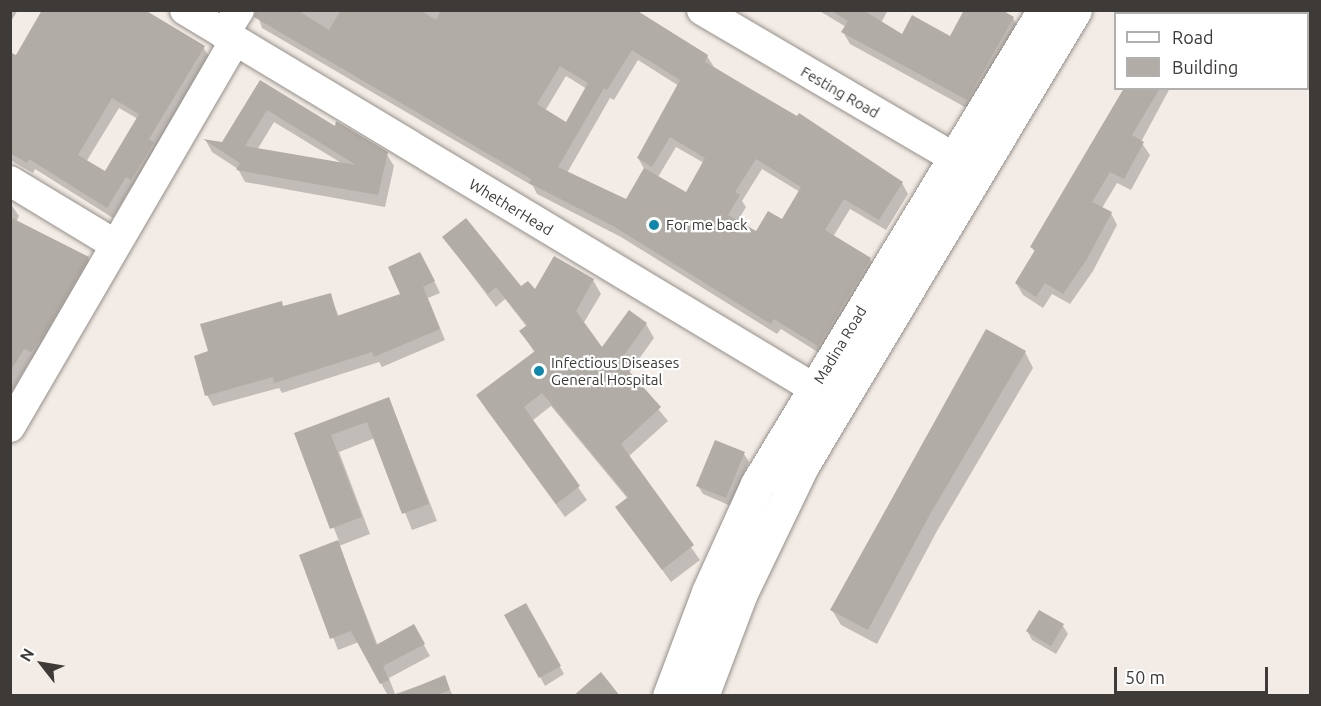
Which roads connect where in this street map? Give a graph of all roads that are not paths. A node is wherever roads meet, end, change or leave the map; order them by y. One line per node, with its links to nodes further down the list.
1 (184, 10): 5 (street, WhetherHead)
2 (702, 10): 6 (street, Festing Road)
3 (1044, 10): 6 (main road, Madina Road)
4 (1075, 10): 6 (main road, Madina Road)
5 (233, 29): 8 (street); 9 (street, WhetherHead)
6 (966, 166): 9 (main road, Madina Road)
7 (10, 181): 8 (street)
8 (114, 244): 10 (street)
9 (826, 396): 11 (main road, Madina Road); 12 (main road, Madina Road)
10 (10, 427)
11 (669, 696)
12 (702, 696)

